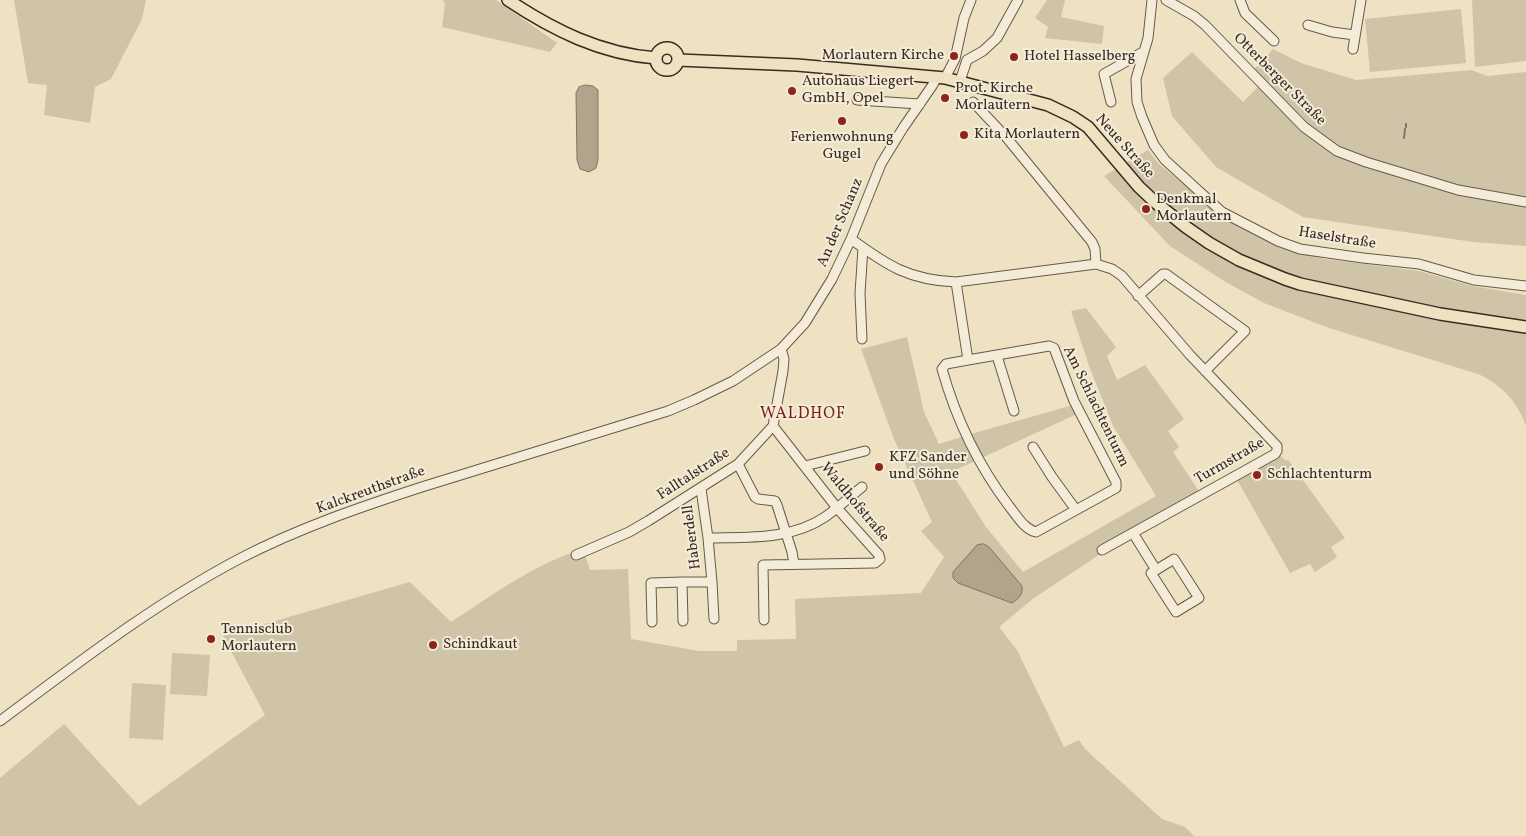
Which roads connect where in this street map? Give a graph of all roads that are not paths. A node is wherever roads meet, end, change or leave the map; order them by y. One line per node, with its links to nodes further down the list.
1 (508, 0): 15 (main road, Neue Straße)
2 (971, 0): 13 (street, An der Schanz)
3 (1018, 0): 14 (street)
4 (1152, 0): 12 (street, Haselstraße)
5 (1166, 0): 21 (street, Otterberger Straße)
6 (1240, 0): 10 (street)
7 (1361, 0): 9 (street)
8 (1308, 24): 9 (street)
9 (1355, 35): 11 (street)
10 (1274, 41)
11 (1353, 49)
12 (1143, 52): 19 (street); 26 (street, Haselstraße)
13 (955, 59): 14 (street); 15 (street, An der Schanz)
14 (965, 63): 16 (street)
15 (941, 77): 16 (main road, Neue Straße); 20 (street, An der Schanz)
16 (960, 81): 28 (main road, Neue Straße)
17 (857, 100): 20 (street)
18 (974, 102): 24 (street)
19 (1111, 102)
20 (920, 104): 22 (street, An der Schanz)
21 (1526, 202)
22 (851, 239): 23 (street); 30 (street, An der Schanz)
23 (863, 248): 25 (street); 29 (street)
24 (1096, 264): 25 (street); 27 (street, Turmstraße)
25 (956, 282): 32 (street)
26 (1526, 286)
27 (1138, 296): 33 (street, Turmstraße); 33 (street)
28 (1526, 327)
29 (862, 339)
30 (781, 349): 35 (street); 57 (street, Kalckreuthstraße)
31 (997, 356): 32 (street, Am Schlachtenturm); 34 (street); 43 (street, Am Schlachtenturm)
32 (968, 360): 43 (street, Am Schlachtenturm)
33 (1205, 371): 44 (street, Turmstraße)
34 (1014, 411)
35 (773, 426): 38 (street, Falltalstraße); 39 (street, Waldhofstraße)
36 (1033, 447): 43 (street)
37 (866, 452): 39 (street, Waldhofstraße)
38 (738, 464): 41 (street, Falltalstraße); 45 (street)
39 (805, 466): 42 (street, Waldhofstraße)
40 (862, 487): 42 (street)
41 (701, 489): 46 (street, Haberdell); 48 (street, Falltalstraße)
42 (837, 508): 45 (street); 49 (street, Waldhofstraße)
43 (1076, 510)
44 (1132, 532): 47 (street, Turmstraße); 50 (street)
45 (786, 533): 46 (street); 49 (street)
46 (708, 538): 52 (street, Haberdell)
47 (1102, 550)
48 (576, 555)
49 (794, 564): 54 (street)
50 (1156, 570): 50 (street)
51 (682, 582): 52 (street, Haberdell); 55 (street, Haberdell); 56 (street, Haberdell)
52 (712, 582): 53 (street, Haberdell)
53 (714, 619)
54 (764, 620)
55 (683, 621)
56 (652, 622)
57 (0, 721)

